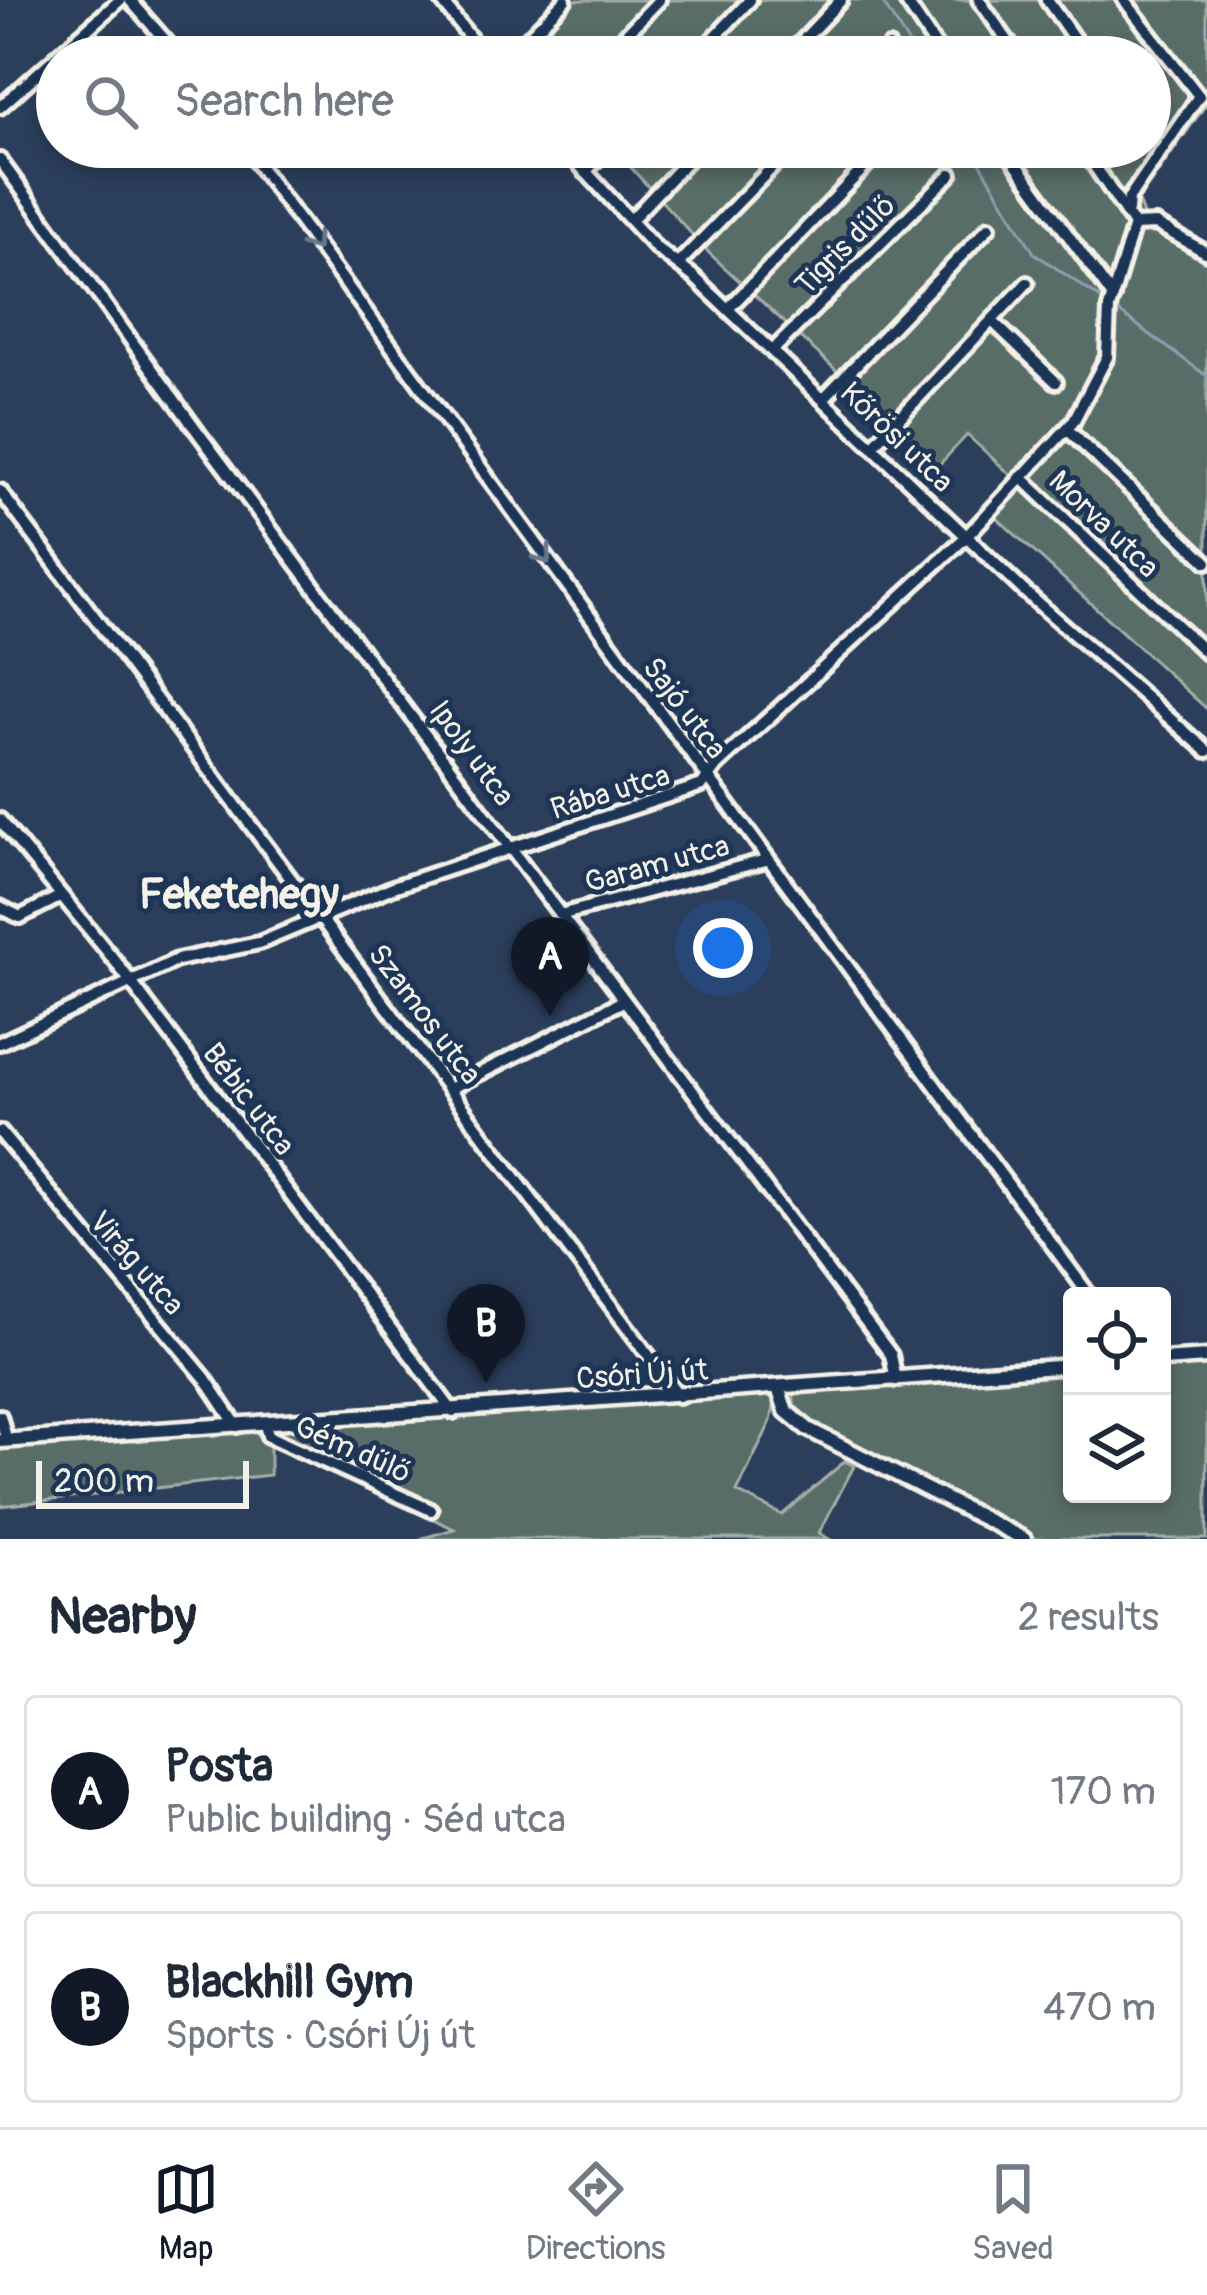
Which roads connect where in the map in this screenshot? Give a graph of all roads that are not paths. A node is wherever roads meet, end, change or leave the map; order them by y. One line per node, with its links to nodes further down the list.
1 (120, 0): 12 (street)
2 (130, 0): 13 (street)
3 (441, 0): 14 (street)
4 (565, 0): 15 (street)
5 (659, 0): 16 (street)
6 (750, 0): 17 (street)
7 (841, 0): 18 (street)
8 (905, 0): 19 (street)
9 (979, 0): 20 (street)
10 (1047, 0): 21 (street)
11 (1124, 0): 22 (street)
12 (80, 36)
13 (162, 36)
14 (469, 36)
15 (530, 36)
16 (624, 36)
17 (716, 36)
18 (807, 36)
19 (930, 36)
20 (1004, 36)
21 (1072, 36)
22 (1152, 36)
23 (1171, 61): 26 (street)
24 (36, 75): 25 (street)
25 (0, 107)
26 (1171, 140)
27 (0, 160): 62 (street, Ipoly utca)
28 (260, 168): 60 (street, Sajó utca, one-way to 60)
29 (581, 168): 37 (street, Kőrösi utca)
30 (589, 168): 37 (street)
31 (680, 168): 40 (street)
32 (772, 168): 44 (street)
33 (864, 168): 47 (street)
34 (1018, 168): 46 (street)
35 (1097, 168): 39 (street)
36 (1152, 168): 39 (street)
37 (585, 172): 40 (street, Kőrösi utca)
38 (951, 174): 49 (street, Tigris dűlő)
39 (1127, 210): 41 (street)
40 (631, 220): 44 (street, Kőrösi utca)
41 (1133, 225): 43 (street); 46 (street, Rába utca)
42 (989, 227): 51 (street)
43 (1207, 253)
44 (678, 264): 47 (street, Kőrösi utca)
45 (1028, 283): 48 (street)
46 (1111, 302): 52 (street, Rába utca)
47 (728, 309): 49 (street, Kőrösi utca)
48 (992, 321): 50 (street); 53 (street)
49 (772, 351): 51 (street, Kőrösi utca)
50 (1056, 382)
51 (823, 399): 53 (street, Kőrösi utca)
52 (1067, 429): 54 (street, Rába utca); 57 (street)
53 (872, 447): 56 (street, Kőrösi utca)
54 (1021, 477): 56 (street, Rába utca); 58 (street, Morva utca)
55 (0, 491): 67 (street, Szamos utca)
56 (966, 537): 59 (street, Kőrösi utca); 60 (street, Rába utca)
57 (1207, 562)
58 (1207, 654)
59 (1207, 751)
60 (709, 778): 62 (street, Rába utca); 63 (street, Sajó utca)
61 (0, 820): 64 (street, Bébic utca)
62 (512, 848): 66 (street, Ipoly utca); 67 (street, Rába utca)
63 (766, 860): 66 (street, Garam utca); 73 (street, Sajó utca)
64 (59, 897): 65 (street); 68 (street, Bébic utca)
65 (0, 907)
66 (560, 915): 69 (street, Ipoly utca)
67 (322, 916): 68 (street, Rába utca); 71 (street, Szamos utca)
68 (131, 982): 70 (street, Rába utca); 81 (street, Bébic utca)
69 (623, 1001): 71 (street); 78 (street, Ipoly utca)
70 (0, 1043)
71 (451, 1088): 80 (street, Szamos utca)
72 (0, 1132): 84 (street, Virág utca)
73 (1083, 1287)
74 (1207, 1344): 75 (street)
75 (1207, 1357): 76 (main road)
76 (1171, 1359)
77 (1063, 1367): 78 (main road, Csóri Új út)
78 (896, 1380): 79 (main road, Csóri Új út)
79 (786, 1387): 80 (main road, Csóri Új út); 87 (main road)
80 (679, 1396): 81 (main road, Csóri Új út)
81 (453, 1412): 83 (main road, Csóri Új út)
82 (0, 1416): 85 (street)
83 (265, 1424): 84 (main road, Csóri Új út); 86 (street, Gém dűlő)
84 (237, 1426): 85 (main road, Csóri Új út)
85 (4, 1441)
86 (430, 1510)
87 (1024, 1539)

